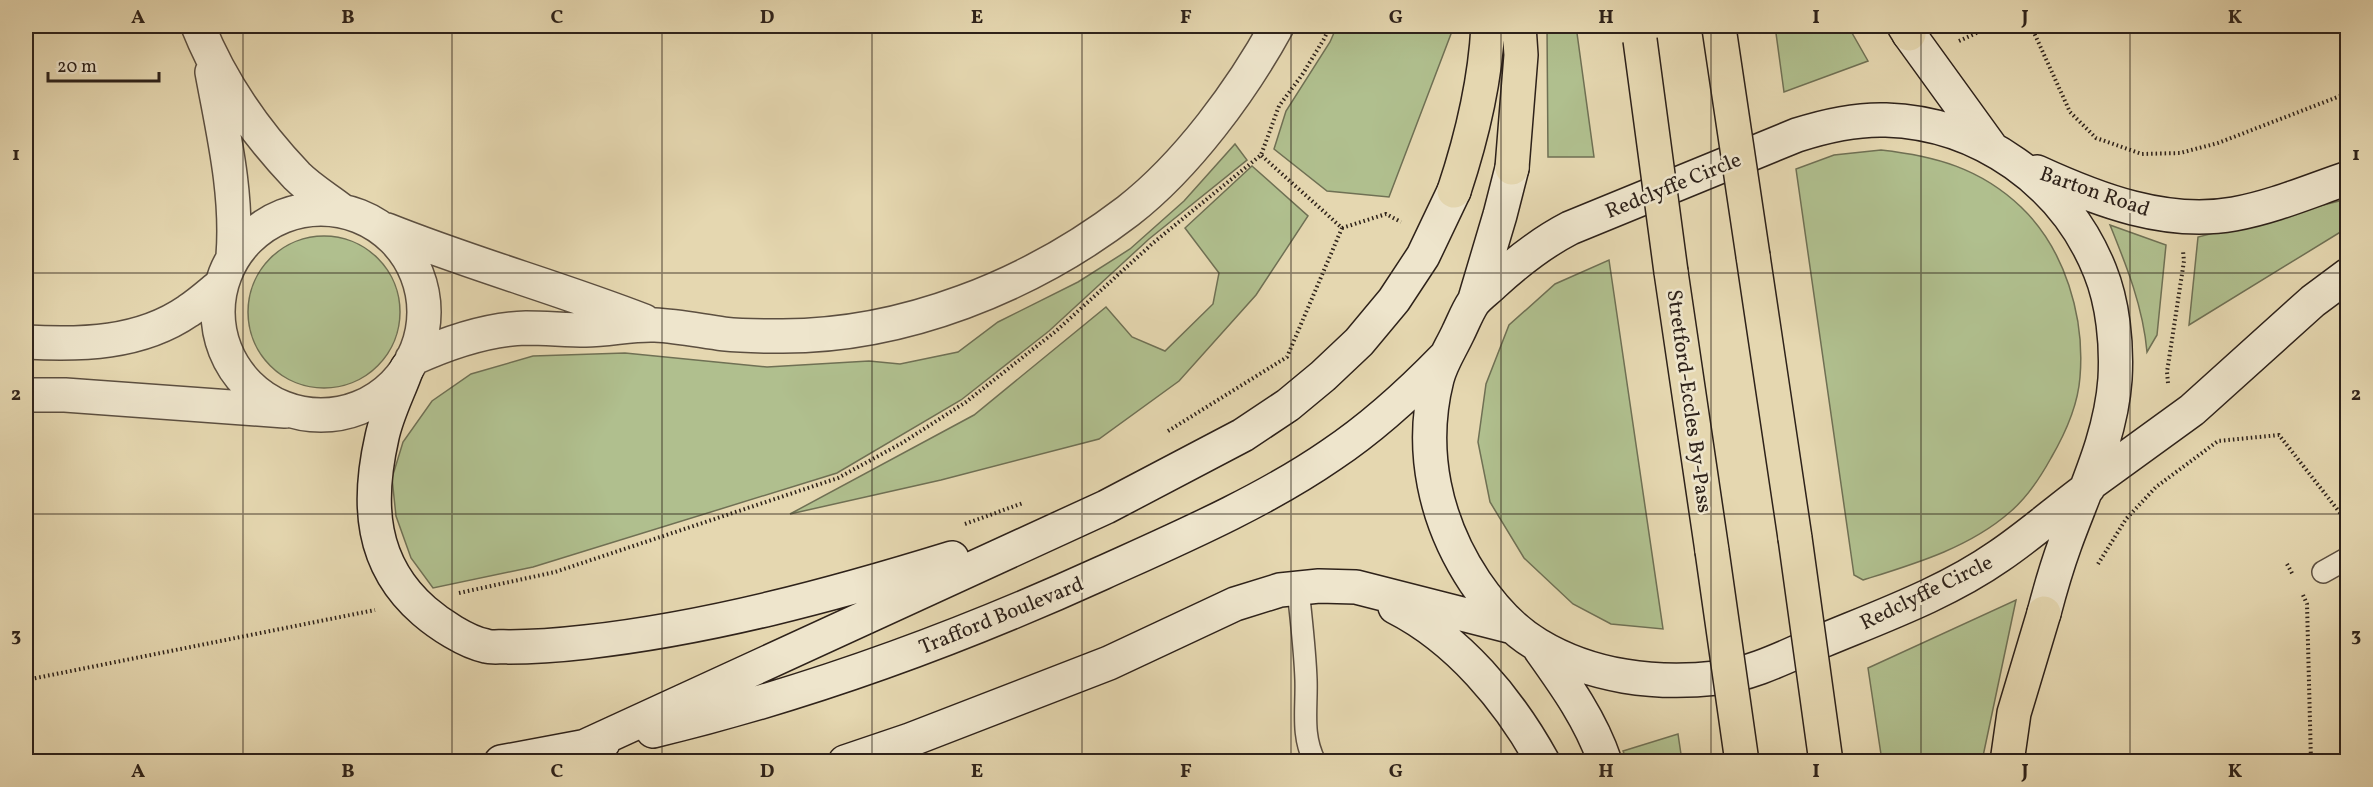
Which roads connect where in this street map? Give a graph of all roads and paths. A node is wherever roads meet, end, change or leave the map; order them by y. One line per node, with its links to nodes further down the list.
1 (1277, 26): 27 (main road)
2 (1330, 26): 14 (path)
3 (1488, 26): 18 (highway)
4 (1519, 26): 16 (highway)
5 (1992, 26): 10 (path)
6 (2031, 26): 12 (path)
7 (1719, 27): 59 (highway, bridge)
8 (1906, 30): 13 (main road)
9 (1639, 32): 58 (highway, Stretford-Eccles By-Pass, bridge)
10 (1956, 36)
11 (203, 39): 19 (main road); 24 (main road)
12 (2348, 93)
13 (1990, 146): 15 (main road, Redclyffe Circle); 26 (main road, Redclyffe Circle)
14 (1261, 155): 22 (path); 48 (path)
15 (2019, 164): 17 (main road, Barton Road); 35 (main road, Redclyffe Circle)
16 (1512, 168): 26 (main road)
17 (2348, 178)
18 (1454, 191): 37 (main road)
19 (341, 210): 21 (main road); 24 (main road)
20 (1410, 227): 22 (path)
21 (381, 228): 27 (main road); 30 (main road)
22 (1342, 228): 34 (path)
23 (2183, 247): 31 (path)
24 (227, 271): 28 (main road); 33 (main road)
25 (2348, 275): 35 (main road)
26 (1474, 301): 29 (main road, Redclyffe Circle)
27 (654, 325): 30 (main road)
28 (26, 342)
29 (1448, 354): 50 (main road, Redclyffe Circle); 52 (main road, Trafford Boulevard)
30 (409, 364): 33 (main road); 48 (main road)
31 (2168, 384)
32 (26, 395): 33 (main road)
33 (292, 412)
34 (1164, 433)
35 (2089, 486): 49 (main road); 50 (main road, Redclyffe Circle)
36 (1023, 503): 39 (path)
37 (1106, 507): 48 (main road); 52 (main road)
38 (2348, 524): 42 (path)
39 (959, 526)
40 (2348, 558): 43 (lane)
41 (2287, 564): 44 (path)
42 (2096, 571)
43 (2323, 572)
44 (2294, 579)
45 (2298, 586): 61 (path)
46 (1356, 587): 47 (main road); 50 (main road); 56 (main road)
47 (1298, 588): 54 (main road); 55 (lane)
48 (414, 602): 51 (path)
49 (2044, 613): 60 (highway)
50 (1525, 636): 57 (main road)
51 (26, 680)
52 (581, 748): 53 (main road, Trafford Boulevard)
53 (501, 762)
54 (845, 762)
55 (1316, 762)
56 (1543, 762)
57 (1605, 762)
58 (1742, 762)
59 (1826, 762)
60 (2007, 762)
61 (2311, 762)

